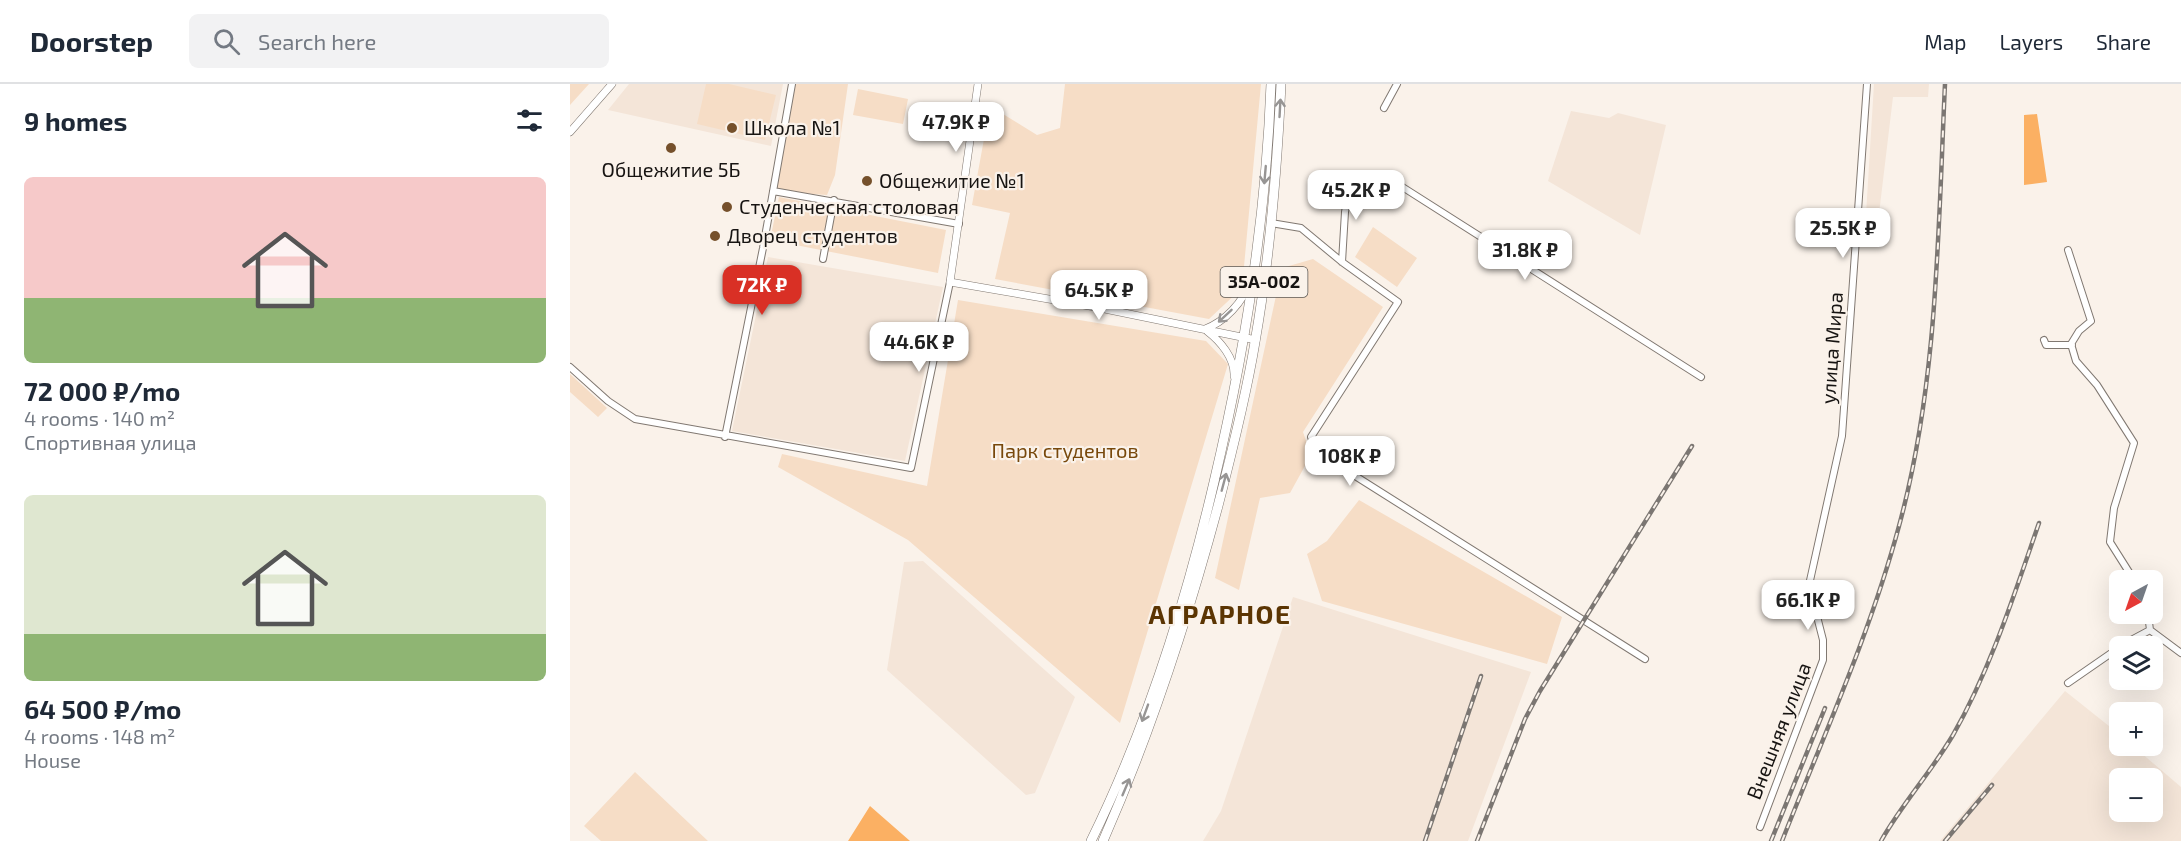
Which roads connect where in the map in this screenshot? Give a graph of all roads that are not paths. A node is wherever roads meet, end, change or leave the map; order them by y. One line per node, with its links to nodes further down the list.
1 (612, 84): 9 (street)
2 (792, 84): 10 (street)
3 (978, 84): 13 (street)
4 (1271, 84): 16 (main road, 35А-002, one-way to 16)
5 (1281, 84): 12 (main road, 35А-002, one-way to 5)
6 (1397, 84): 8 (street)
7 (1867, 84): 28 (street, улица Мира)
8 (1384, 108)
9 (570, 132)
10 (773, 190): 11 (street); 27 (street)
11 (834, 200): 13 (street); 15 (street)
12 (1271, 223): 17 (street); 21 (main road, 35А-002)
13 (960, 224): 18 (street)
14 (2068, 250): 23 (street)
15 (823, 259)
16 (1256, 260): 19 (street, one-way to 19); 20 (main road, 35А-002)
17 (1342, 262): 25 (street); 35 (street)
18 (950, 282): 19 (street); 27 (street)
19 (1205, 329): 20 (street); 26 (street)
20 (1245, 338): 21 (street); 26 (main road, 35А-002)
21 (1256, 340): 39 (main road, 35А-002, one-way to 21)
22 (2044, 340): 23 (street)
23 (2072, 345): 29 (street)
24 (570, 367): 27 (street)
25 (1701, 377)
26 (1234, 394): 38 (main road, 35А-002, one-way to 38)
27 (725, 436)
28 (1842, 436): 37 (street, Внешняя улица)
29 (2128, 570)
30 (2149, 624): 31 (street)
31 (2150, 630): 32 (street); 33 (street)
32 (2139, 636)
33 (2181, 654)
34 (2109, 655): 36 (street)
35 (1645, 659)
36 (2068, 683)
37 (1760, 827)
38 (1091, 841)
39 (1103, 841)

